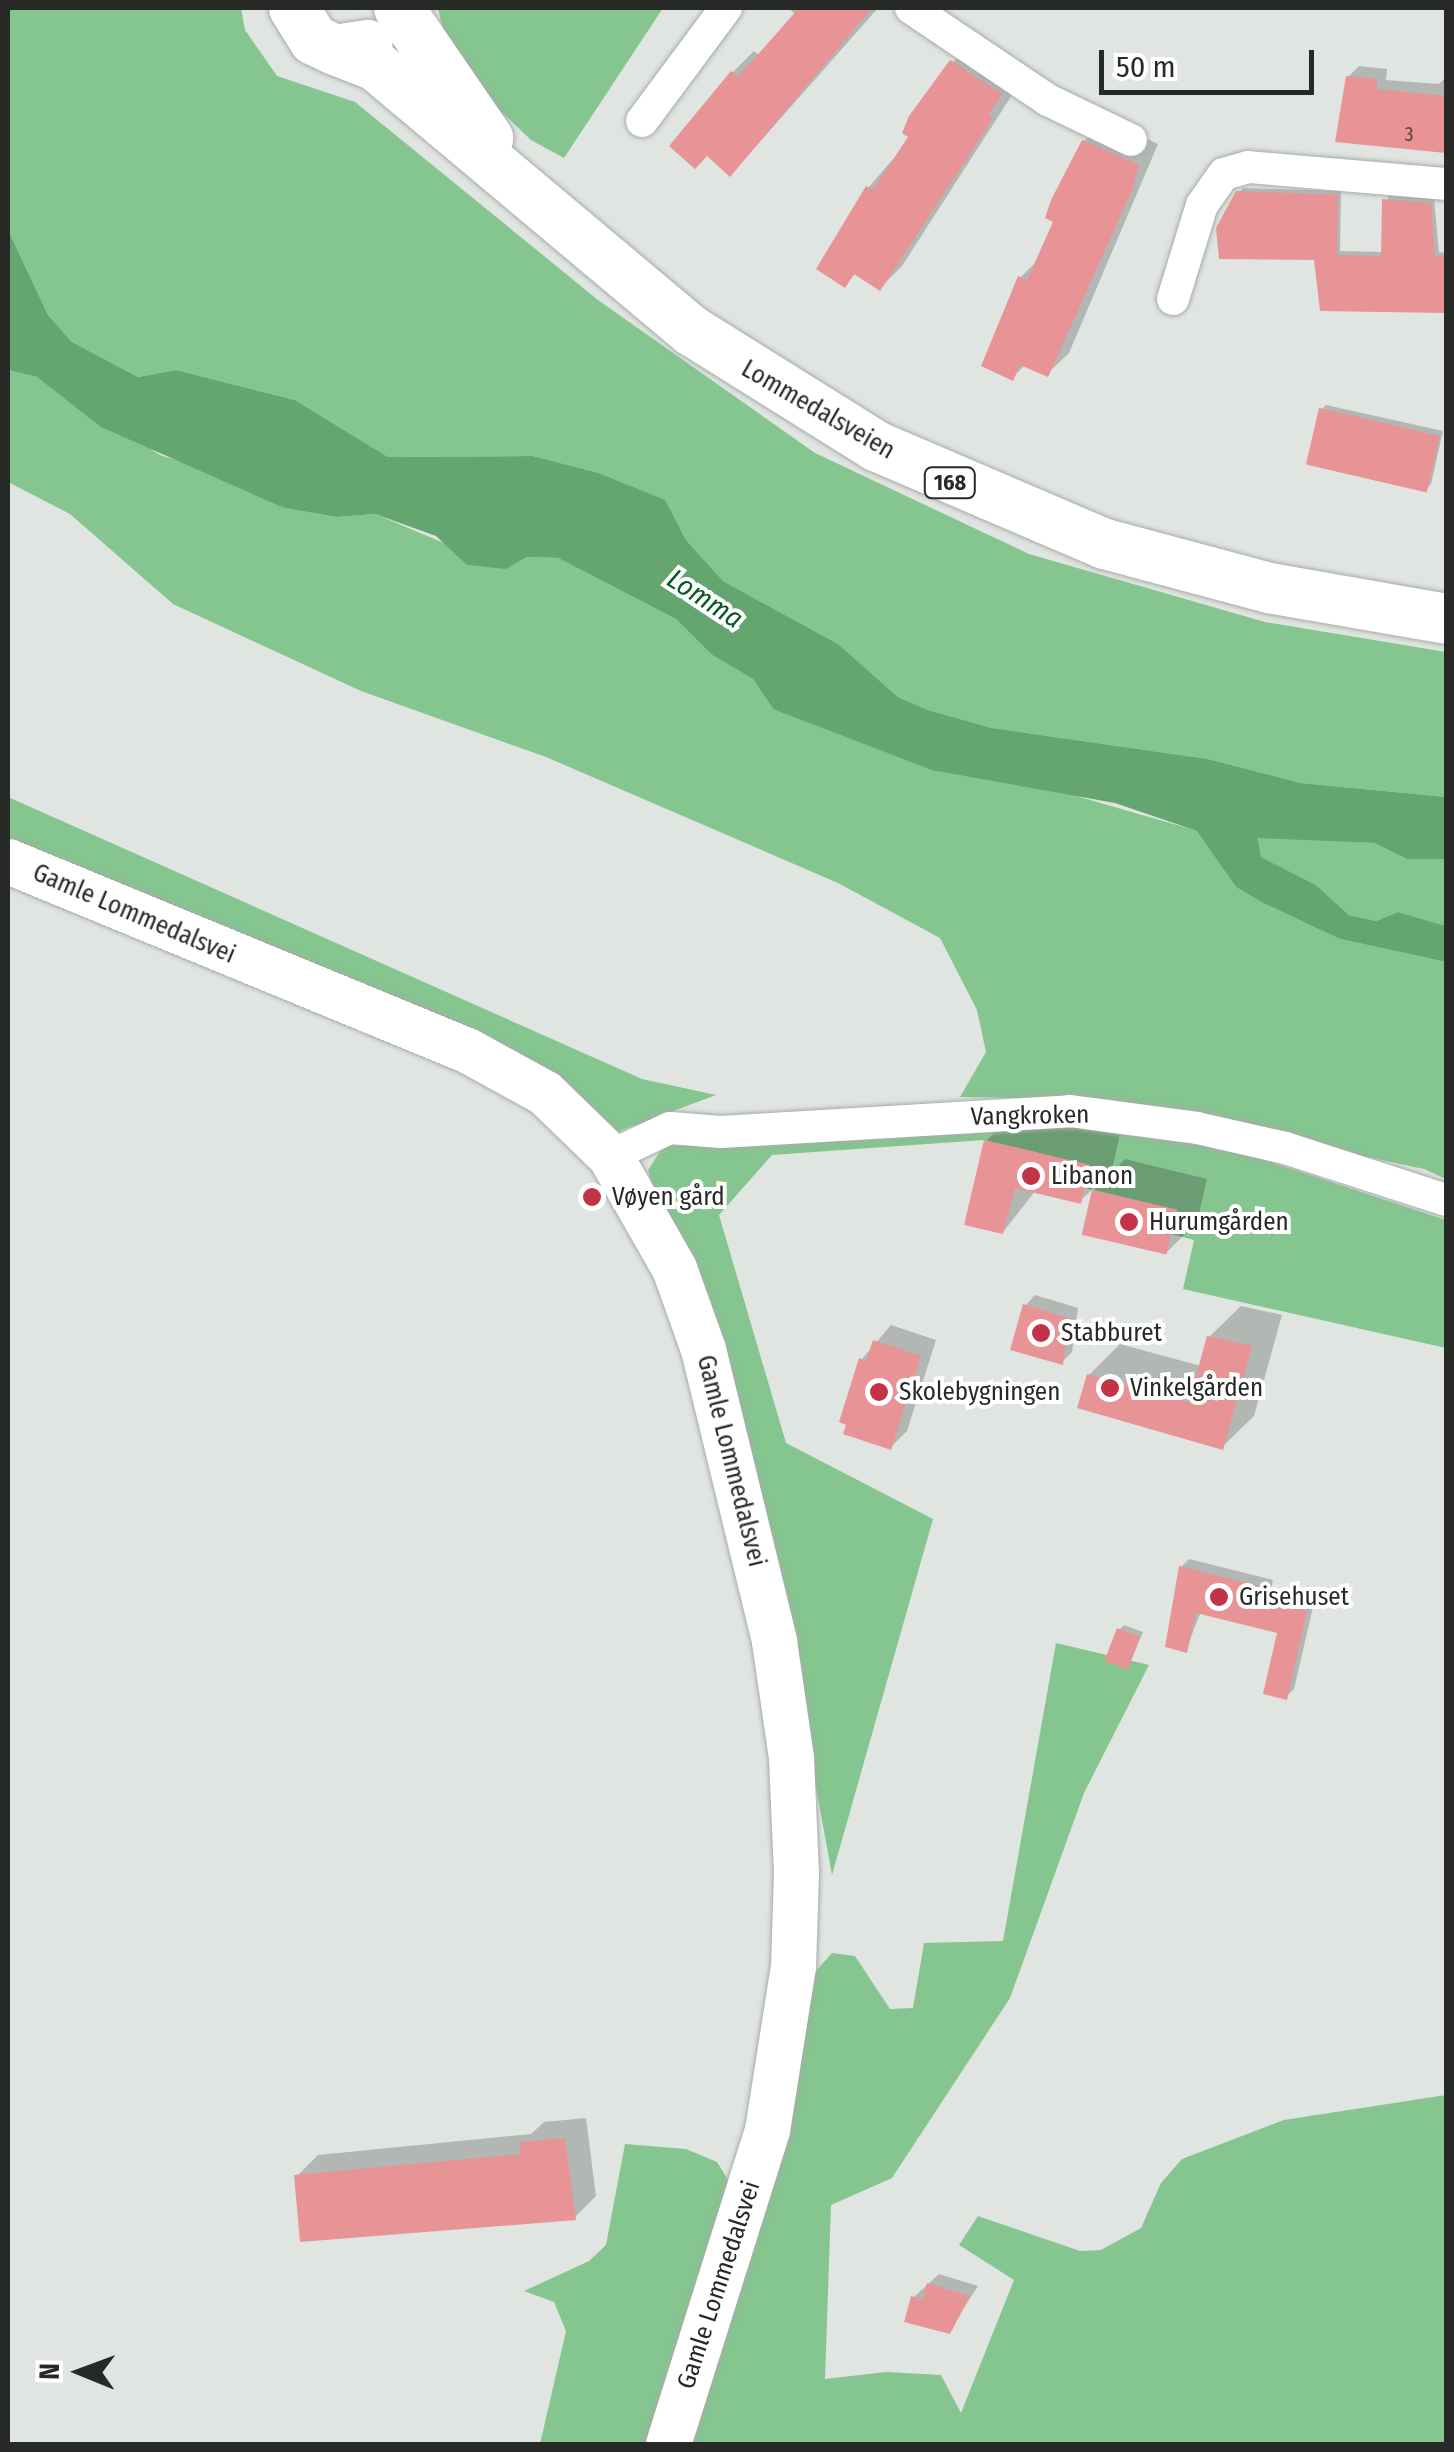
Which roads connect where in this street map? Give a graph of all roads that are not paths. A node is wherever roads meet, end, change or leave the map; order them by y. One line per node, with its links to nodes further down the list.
1 (294, 8): 5 (main road, 168)
2 (398, 8): 5 (main road, 168); 9 (main road, Lommedalsveien / 168)
3 (726, 8): 6 (street)
4 (911, 8): 7 (street)
5 (336, 50): 9 (main road, Lommedalsveien / 168)
6 (642, 121)
7 (1131, 140)
8 (1446, 184): 10 (street)
9 (526, 191): 11 (main road, Lommedalsveien / 168)
10 (1173, 299)
11 (1446, 619)
12 (8, 861): 13 (street, Gamle Lommedalsvei)
13 (610, 1156): 14 (street, Vangkroken); 15 (street, Gamle Lommedalsvei)
14 (1446, 1200)
15 (668, 2444)

